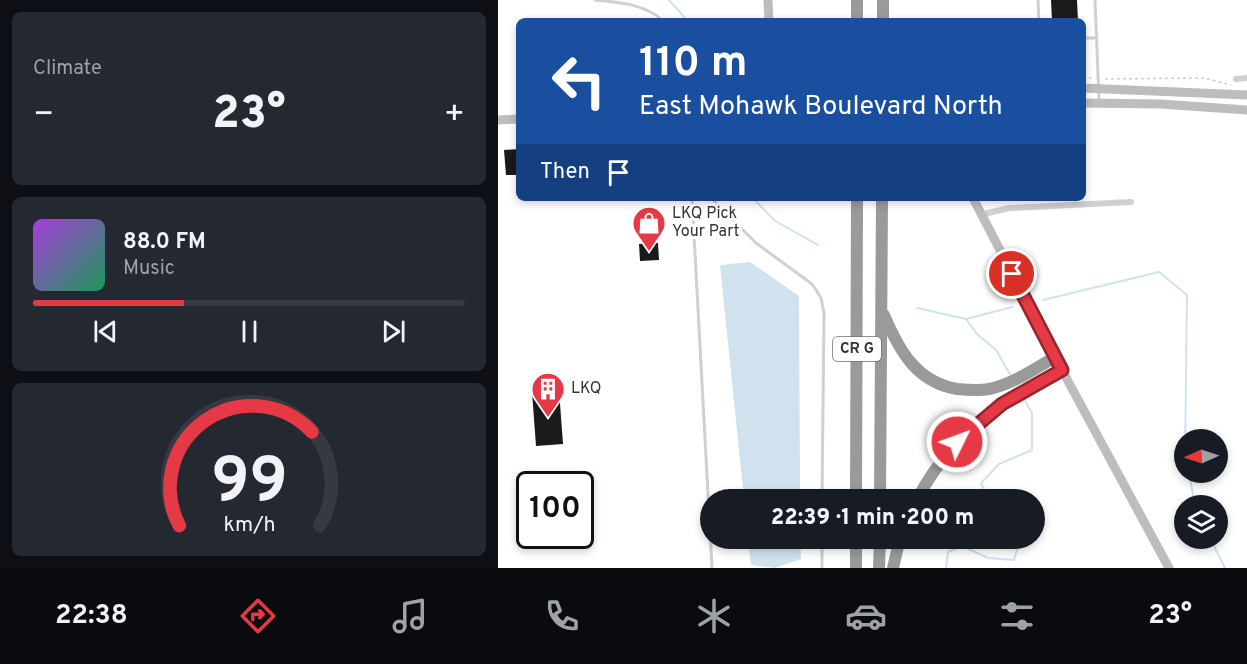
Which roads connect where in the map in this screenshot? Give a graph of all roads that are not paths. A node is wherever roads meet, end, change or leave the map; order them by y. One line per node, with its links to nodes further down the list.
1 (595, 0): 7 (lane)
2 (768, 0): 8 (street)
3 (857, 0): 9 (highway)
4 (883, 0): 10 (highway)
5 (1038, 0): 11 (lane)
6 (1095, 0): 13 (lane)
7 (658, 18)
8 (769, 18)
9 (857, 18)
10 (883, 18)
11 (1039, 18)
12 (1086, 38): 13 (lane)
13 (1097, 38): 17 (lane)
14 (1247, 78): 15 (street)
15 (1235, 82)
16 (1086, 88): 17 (street)
17 (1099, 88): 18 (street); 20 (lane)
18 (1247, 95)
19 (1086, 103): 20 (street)
20 (1100, 104): 21 (street)
21 (1247, 110)
22 (516, 119): 23 (street)
23 (498, 120)
24 (692, 201): 42 (lane)
25 (714, 201): 34 (lane)
26 (857, 201): 35 (highway, CR G)
27 (882, 201): 31 (highway, CR G)
28 (974, 201): 30 (street)
29 (1131, 202): 30 (street)
30 (980, 215): 32 (street)
31 (881, 308): 32 (highway); 36 (highway, CR G)
32 (1055, 357): 33 (street)
33 (1062, 370): 37 (highway); 47 (street)
34 (822, 489)
35 (856, 489)
36 (880, 489)
37 (923, 489)
38 (822, 549): 43 (lane)
39 (856, 549): 44 (highway)
40 (880, 549): 45 (highway)
41 (897, 549): 46 (highway)
42 (712, 568)
43 (822, 568)
44 (856, 568)
45 (879, 568)
46 (893, 568)
47 (1169, 568)

